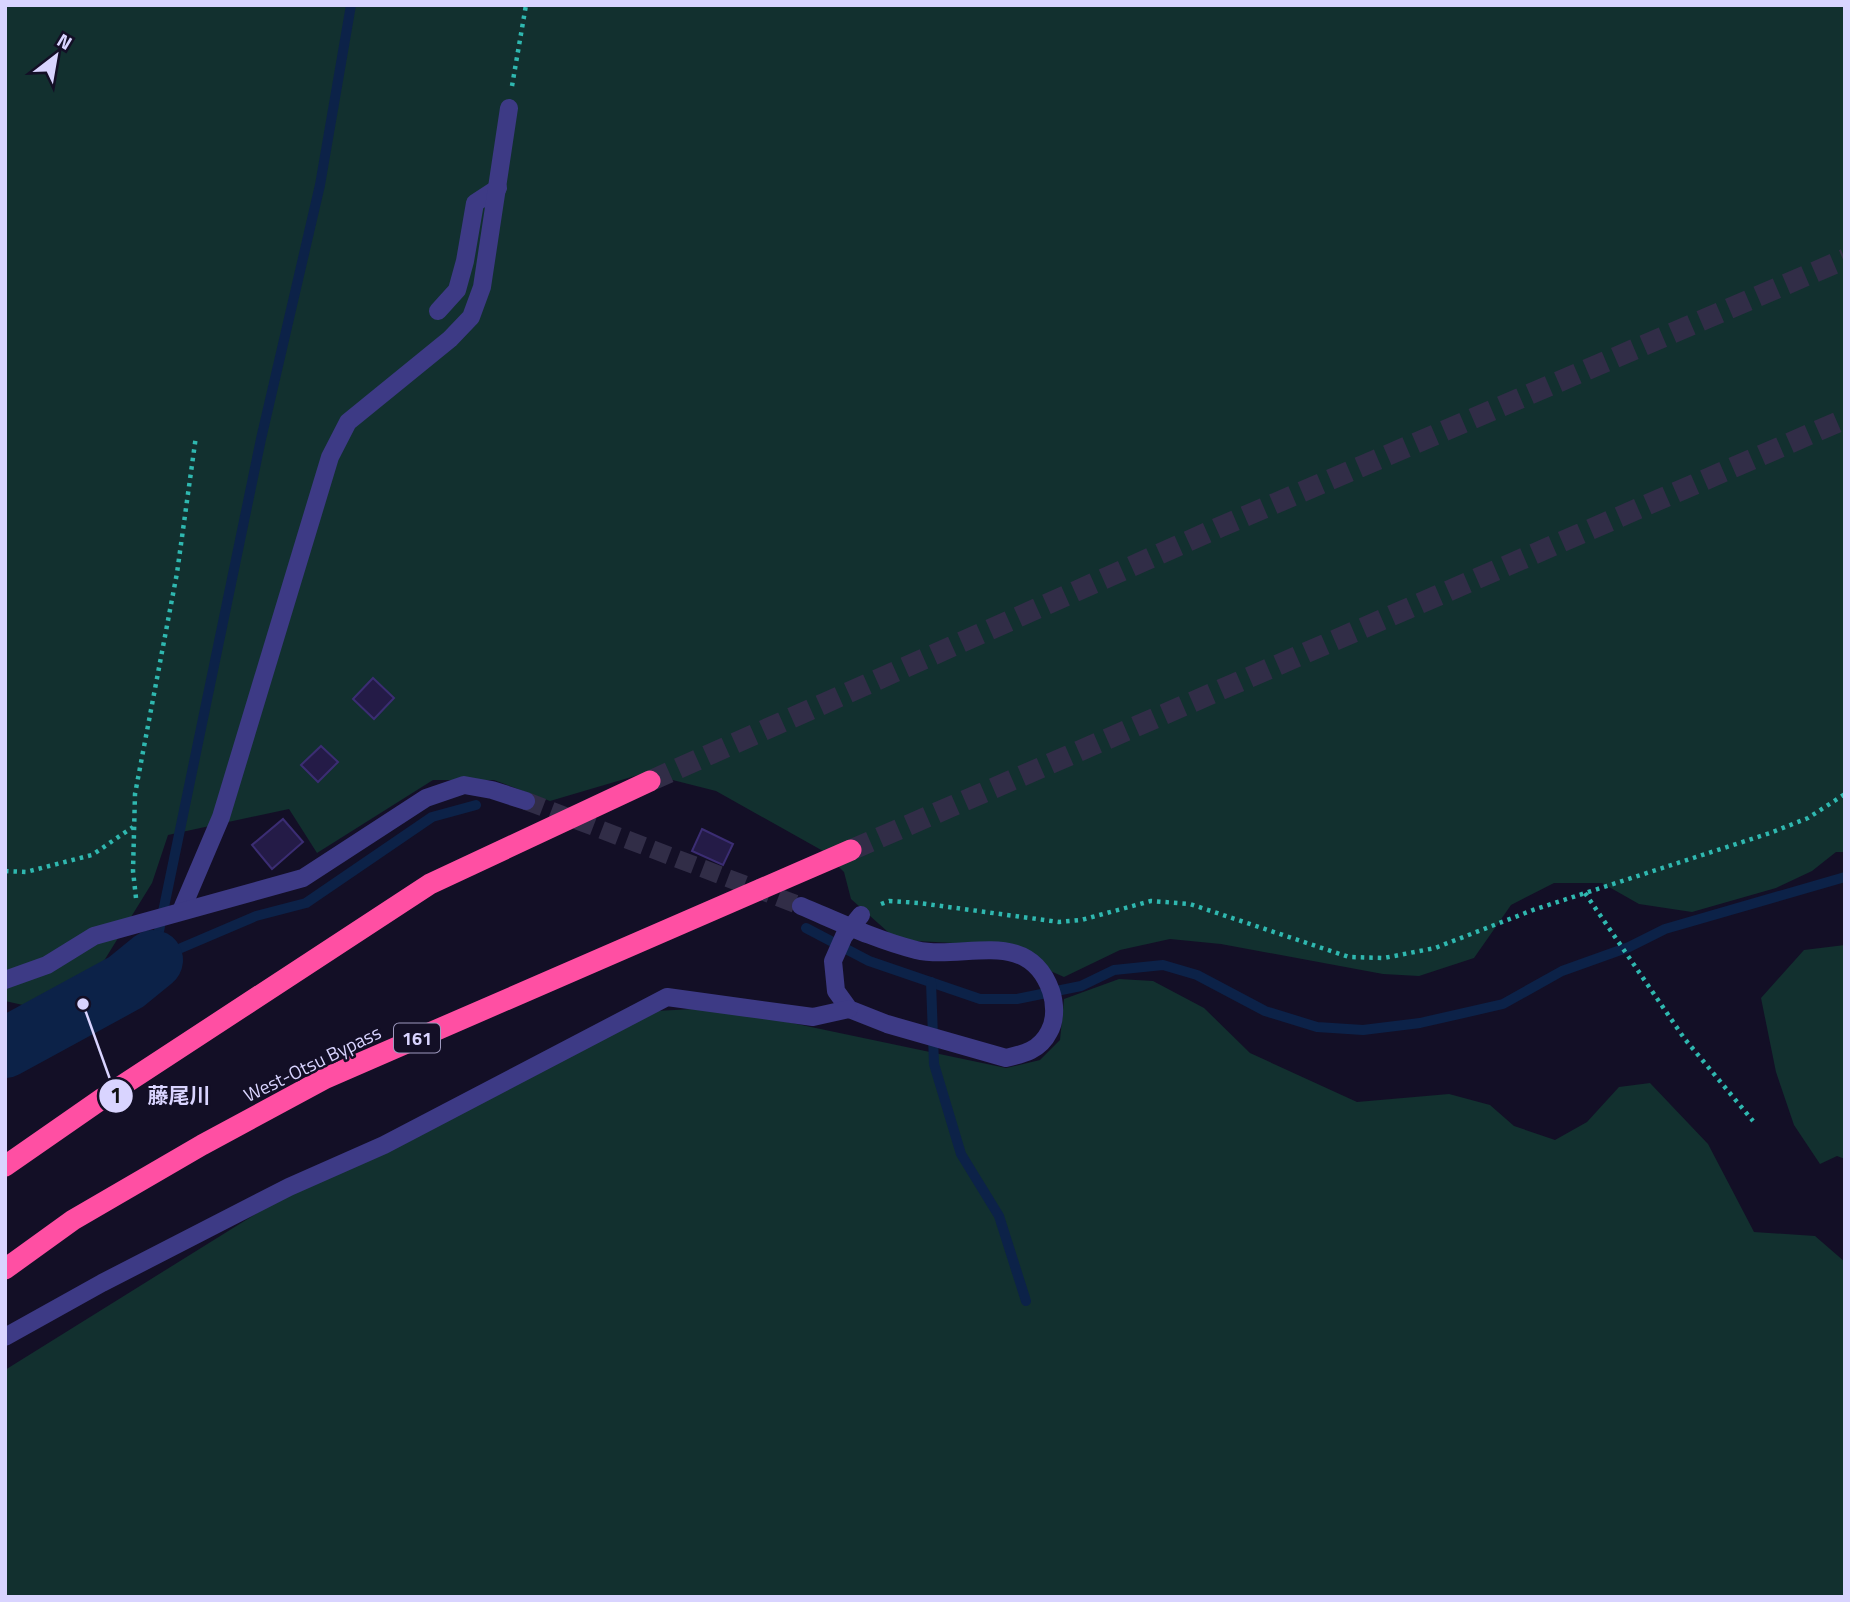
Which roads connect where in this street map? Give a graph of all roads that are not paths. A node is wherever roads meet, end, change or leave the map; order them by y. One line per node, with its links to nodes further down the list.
1 (509, 108): 2 (street)
2 (498, 187): 3 (street); 8 (street)
3 (438, 311)
4 (650, 781): 12 (highway)
5 (526, 801): 8 (street)
6 (851, 850): 13 (highway, West-Otsu Bypass / 161)
7 (801, 906): 11 (street)
8 (179, 912): 10 (street)
9 (861, 915): 11 (street)
10 (5, 980)
11 (849, 1009): 14 (street)
12 (5, 1166)
13 (5, 1269)
14 (5, 1337)

